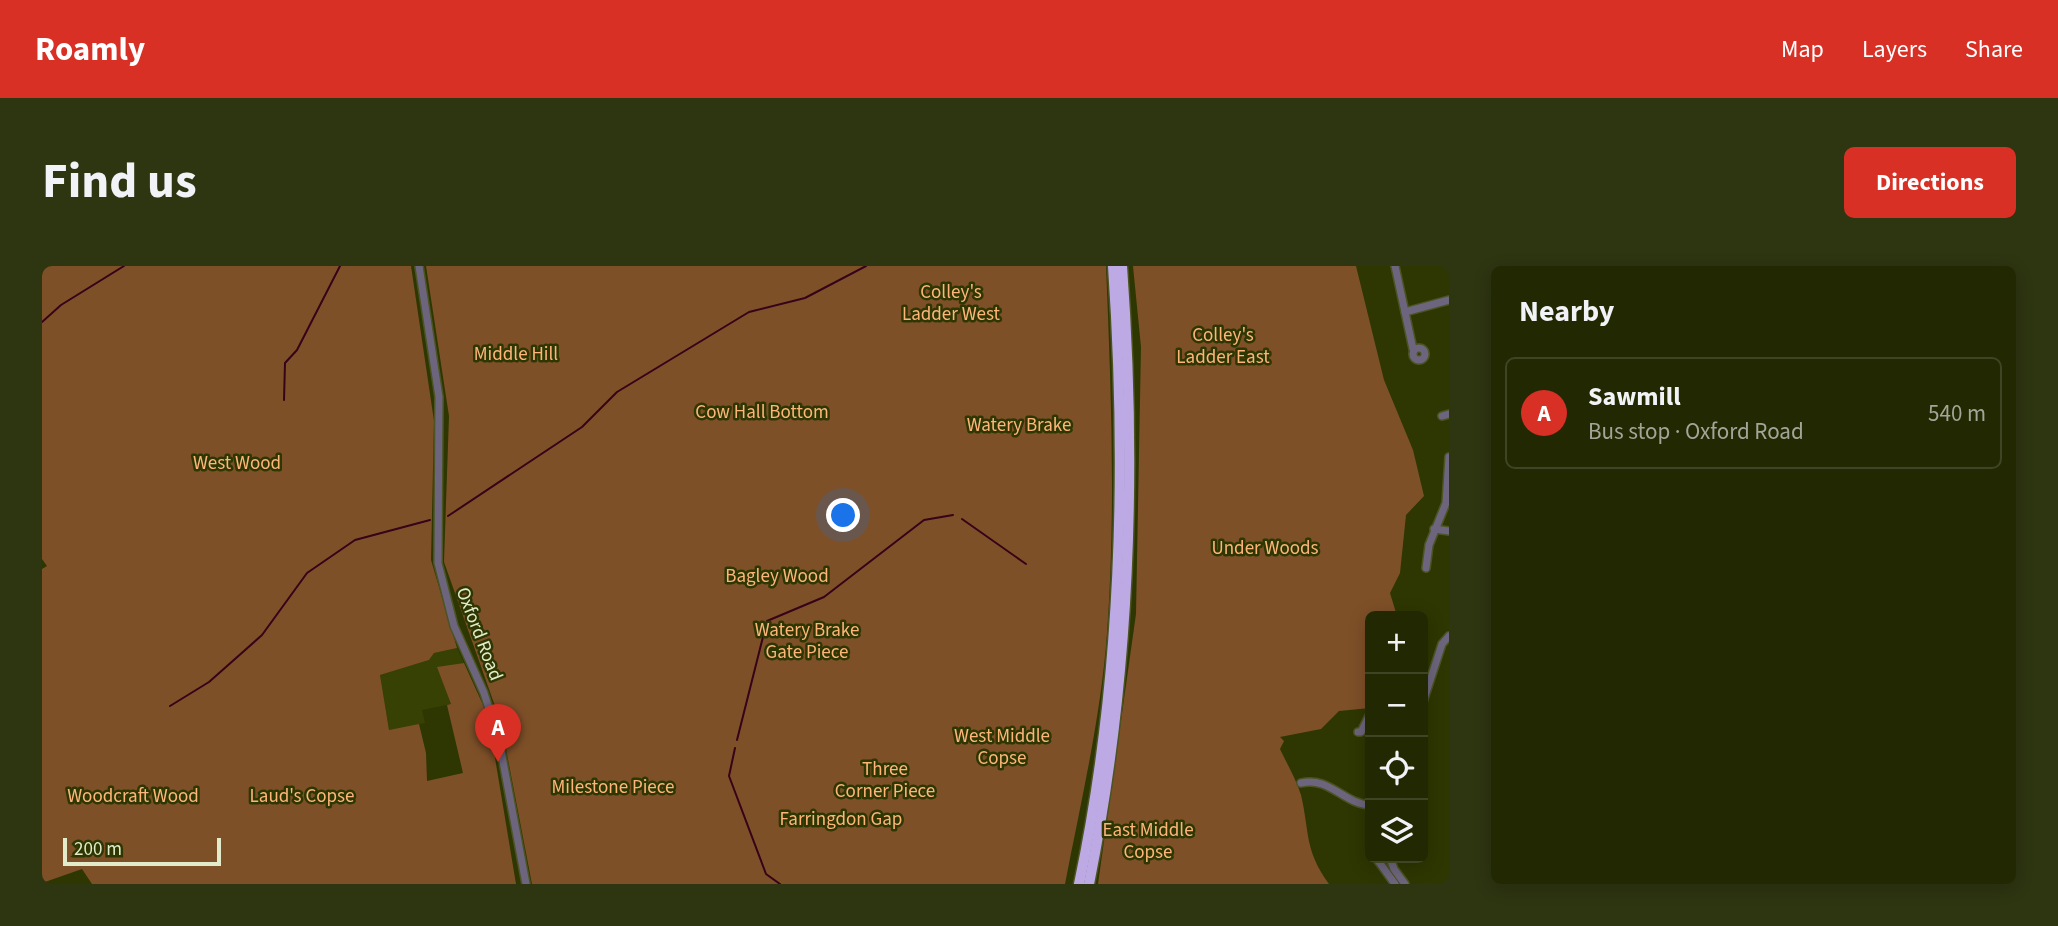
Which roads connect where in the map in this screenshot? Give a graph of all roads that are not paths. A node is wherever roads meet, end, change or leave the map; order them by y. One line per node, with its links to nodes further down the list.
1 (419, 266): 20 (street, Oxford Road)
2 (1113, 266): 21 (highway)
3 (1122, 266): 22 (highway)
4 (1395, 266): 6 (street)
5 (1449, 300): 6 (street)
6 (1405, 312): 7 (street)
7 (1413, 349)
8 (1449, 457): 9 (street)
9 (1434, 530): 10 (street); 11 (street)
10 (1449, 531)
11 (1426, 568)
12 (1449, 636): 13 (street)
13 (1428, 687)
14 (1365, 724): 15 (street)
15 (1358, 732)
16 (1301, 783): 17 (street)
17 (1365, 805)
18 (1380, 863): 23 (street)
19 (1391, 863): 24 (street)
20 (526, 884)
21 (1079, 884)
22 (1089, 884)
23 (1395, 884)
24 (1405, 884)

